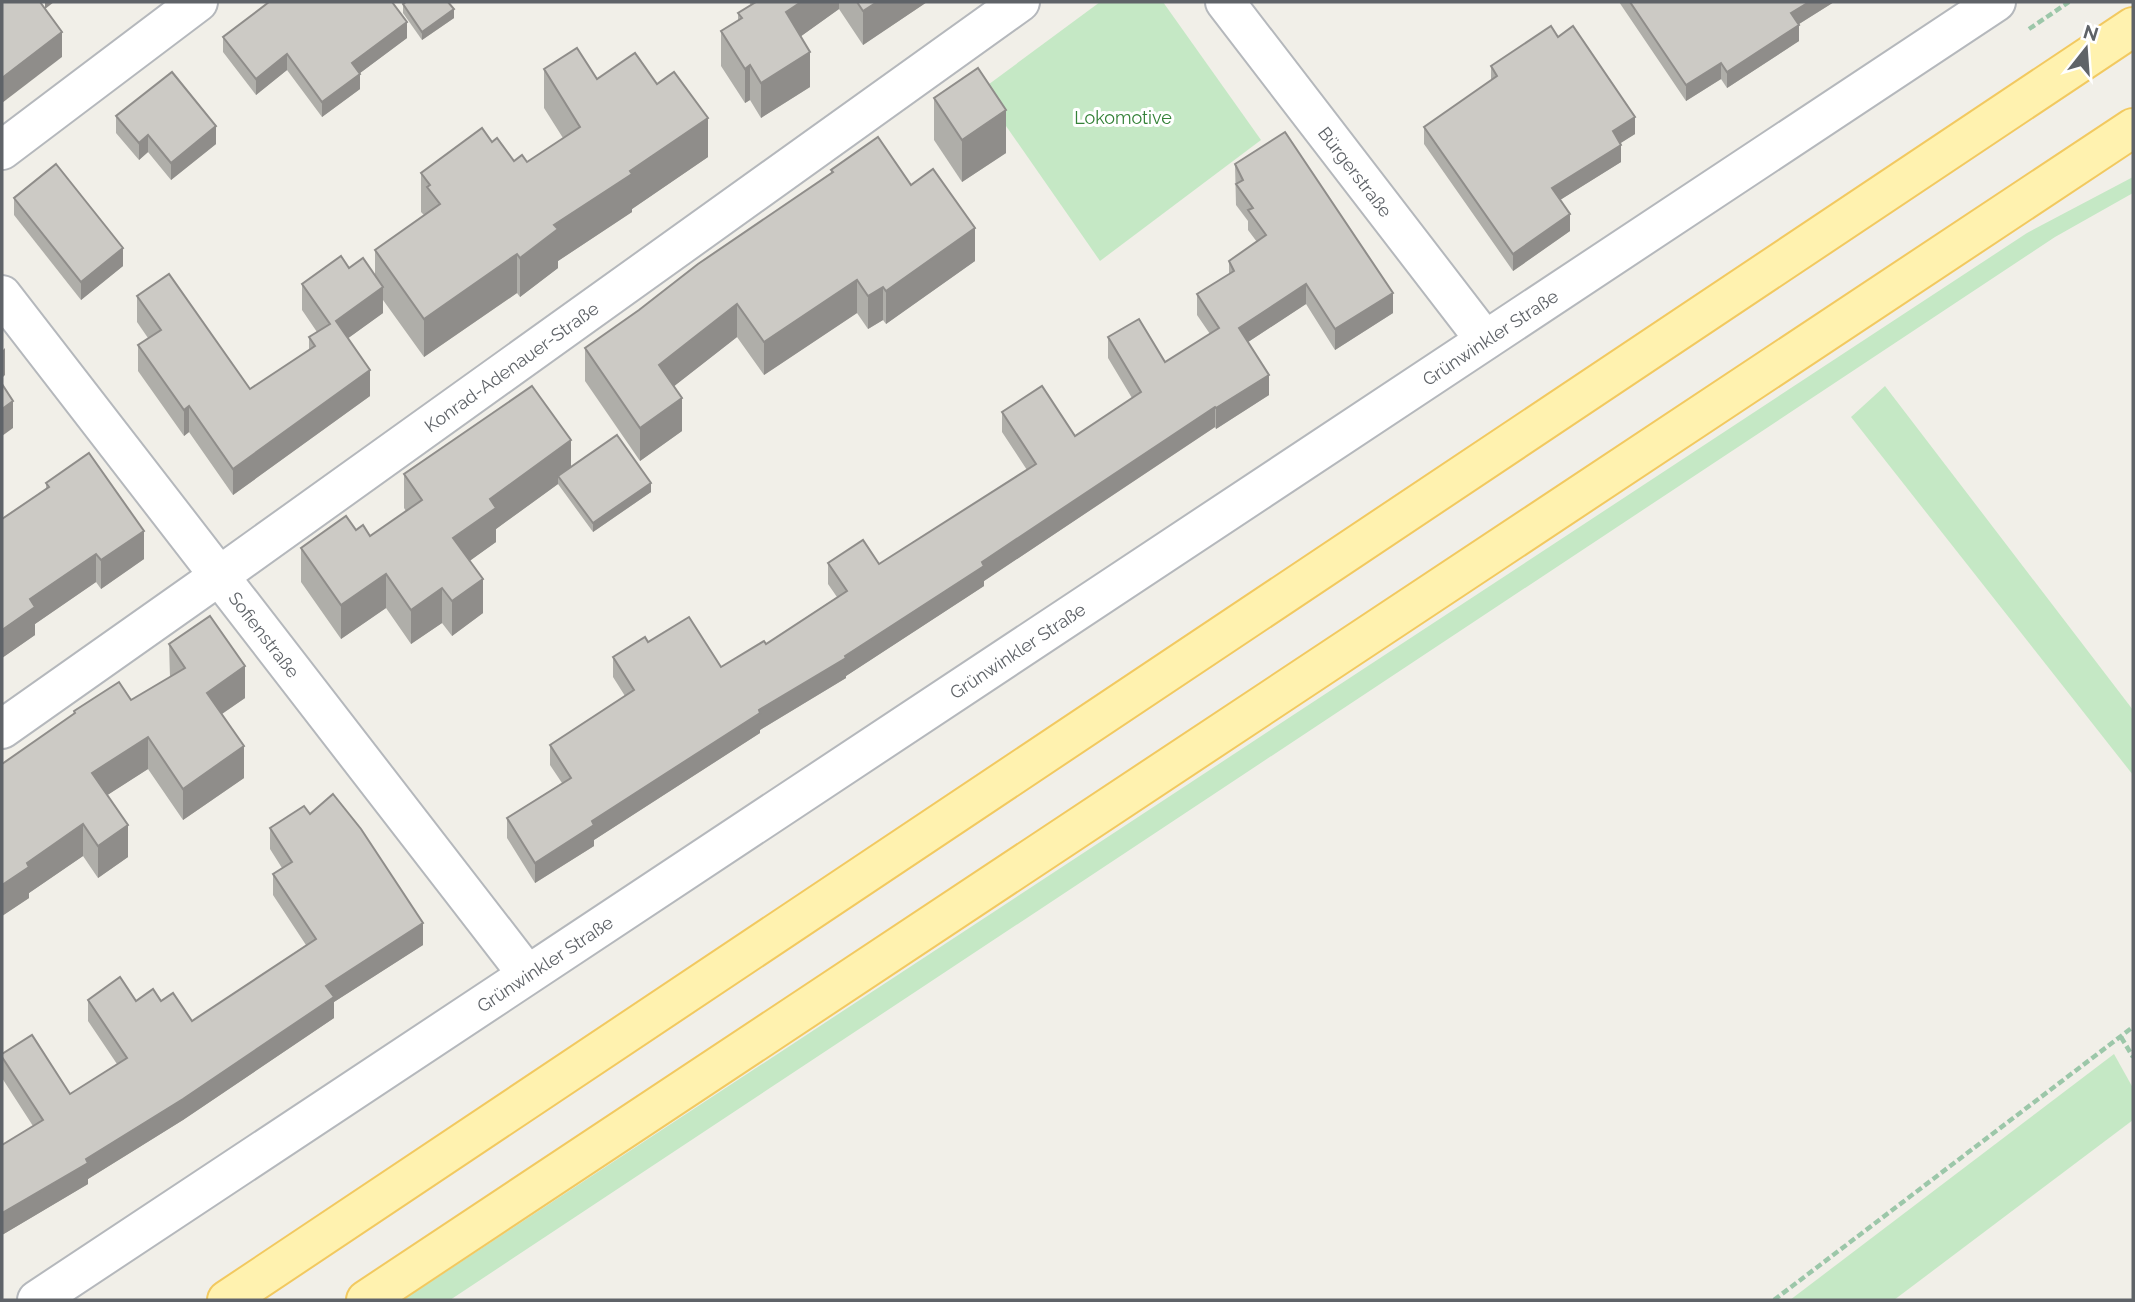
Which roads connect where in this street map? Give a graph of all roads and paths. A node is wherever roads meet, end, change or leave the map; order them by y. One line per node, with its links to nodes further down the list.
1 (198, 2): 7 (street)
2 (1020, 2): 10 (street, Konrad-Adenauer-Straße)
3 (1225, 2): 9 (street, Bürgerstraße)
4 (1996, 2): 9 (street, Grünwinkler Straße)
5 (2133, 27): 17 (main road)
6 (2133, 128): 18 (main road)
7 (2, 150)
8 (2, 295): 10 (street, Sofienstraße)
9 (1485, 340): 12 (street, Grünwinkler Straße)
10 (219, 576): 11 (street, Konrad-Adenauer-Straße); 12 (street, Sofienstraße)
11 (2, 729)
12 (527, 974): 16 (street, Grünwinkler Straße)
13 (2133, 1027): 14 (path)
14 (2121, 1037): 15 (path); 19 (path)
15 (2133, 1056)
16 (37, 1300)
17 (226, 1300)
18 (366, 1300)
19 (1774, 1300)

